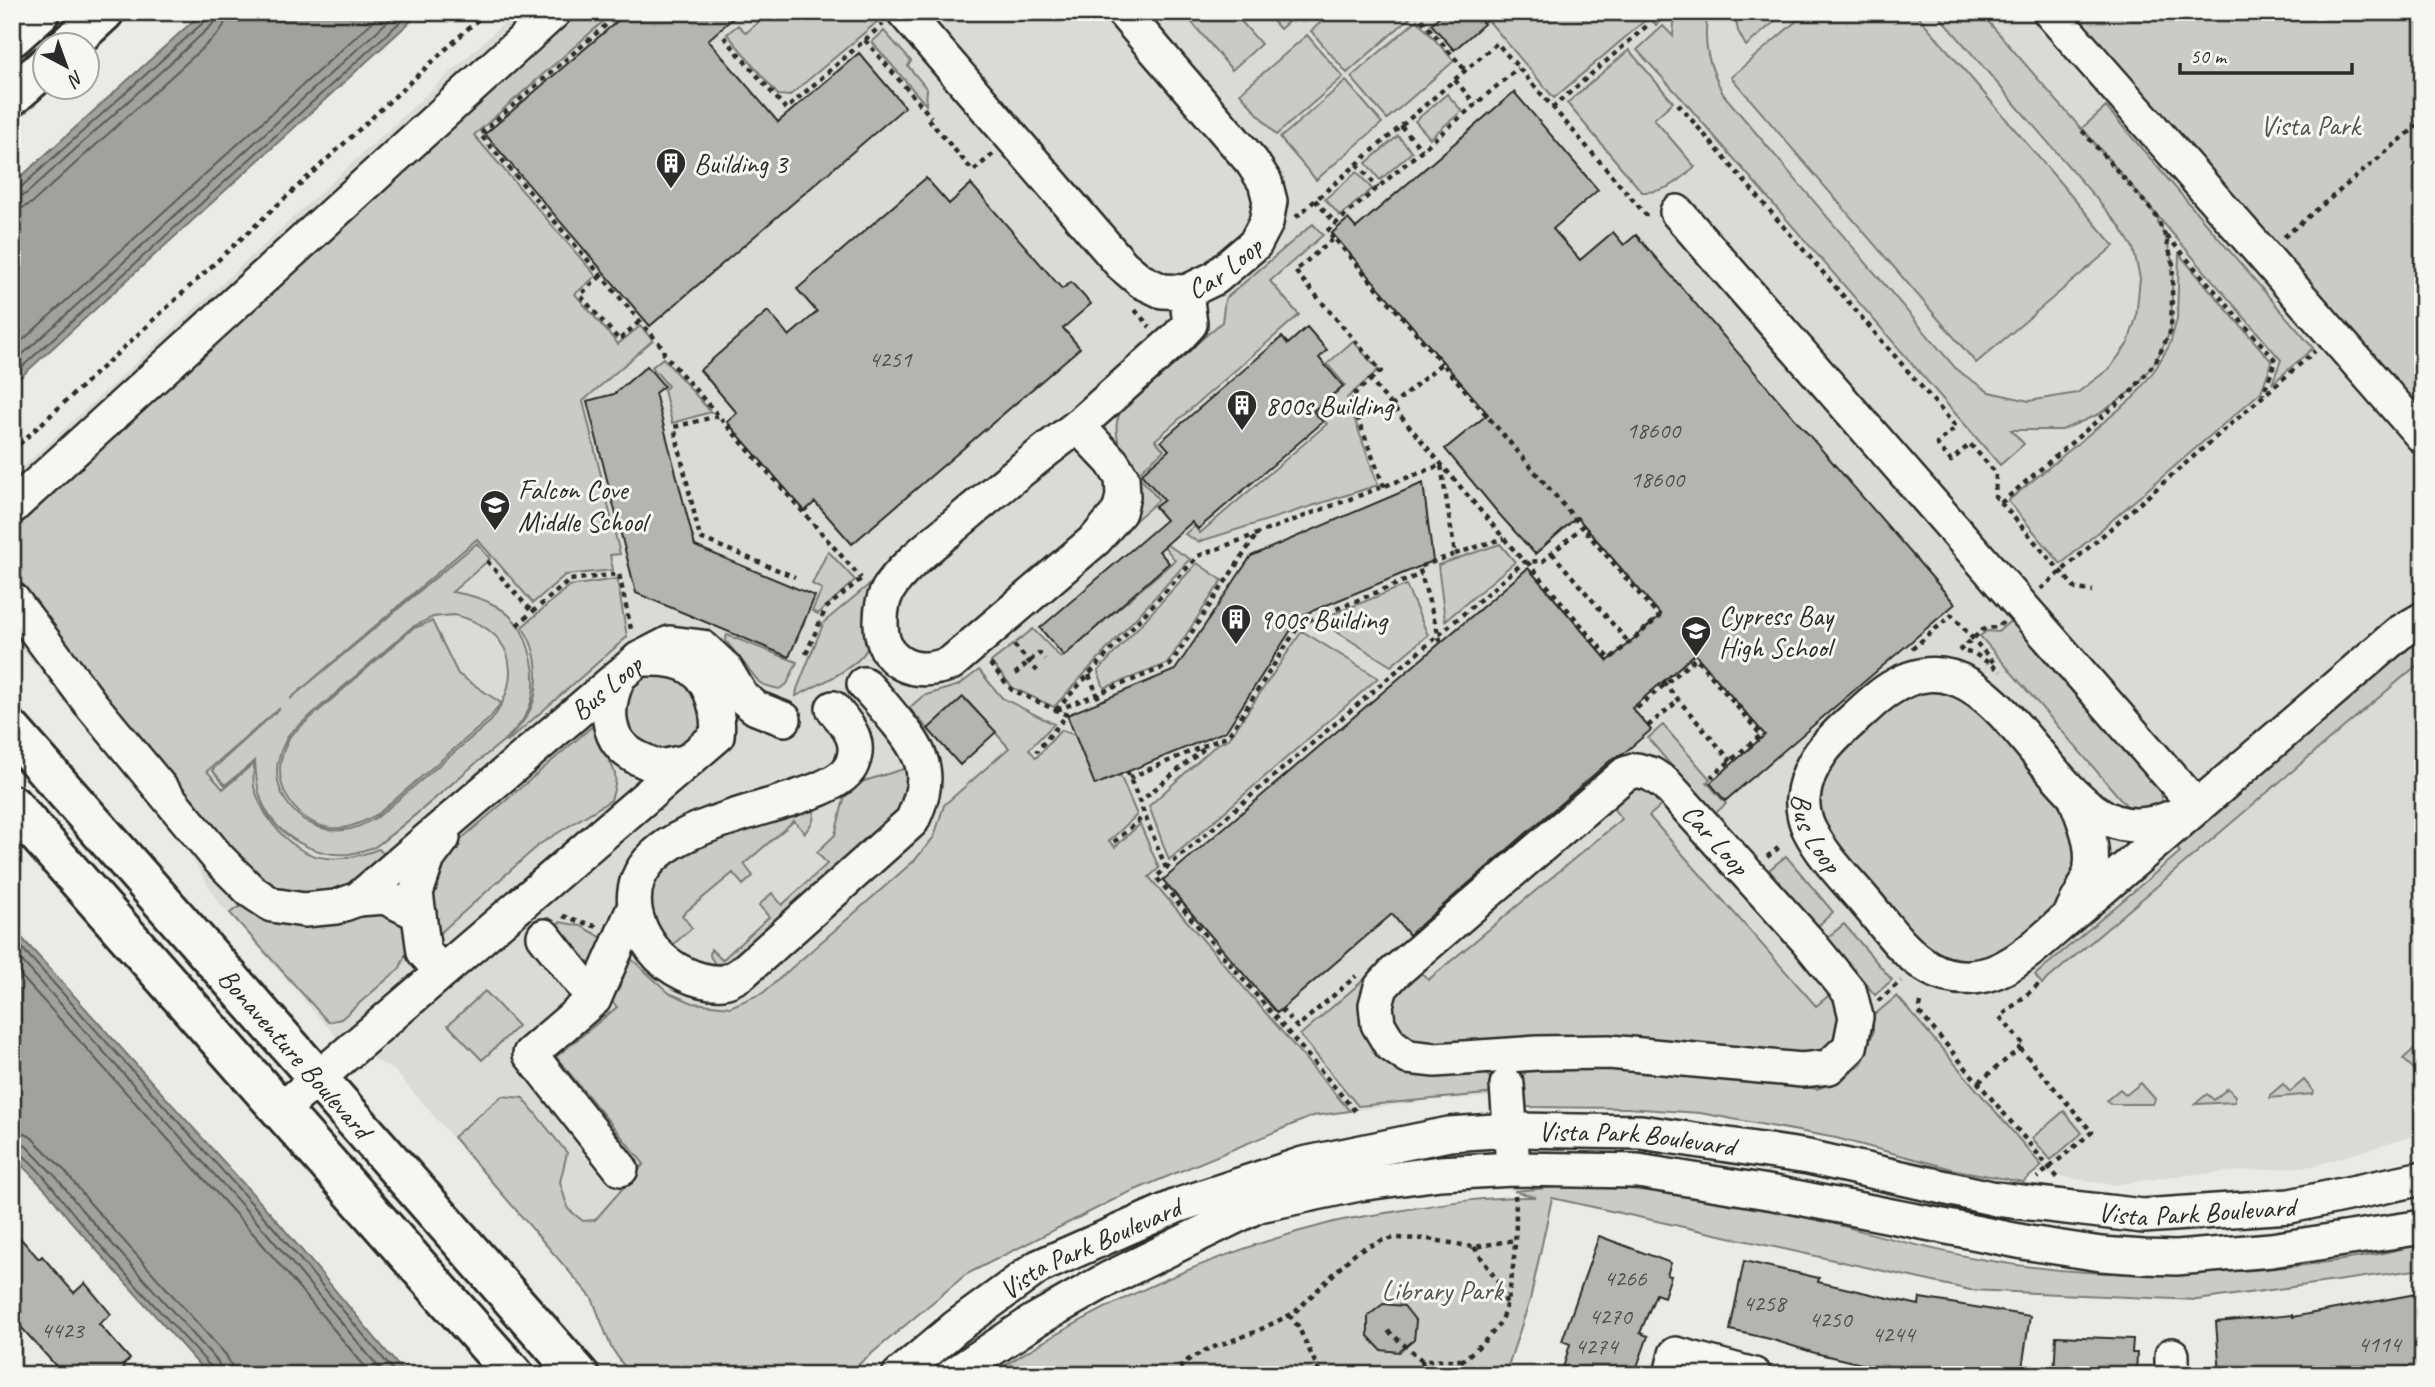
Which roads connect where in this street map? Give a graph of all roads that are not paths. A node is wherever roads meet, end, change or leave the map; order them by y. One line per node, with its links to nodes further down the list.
1 (40, 12): 8 (main road)
2 (104, 12): 7 (main road)
3 (554, 12): 15 (street)
4 (1123, 12): 12 (street, Car Loop)
5 (2050, 12): 14 (street)
6 (895, 17): 12 (street, Car Loop)
7 (82, 32)
8 (12, 37)
9 (32, 78): 10 (main road)
10 (12, 96)
11 (1677, 212): 30 (street)
12 (1186, 292): 13 (street)
13 (1078, 426): 19 (street); 19 (street)
14 (2423, 437)
15 (12, 507)
16 (12, 599): 32 (street)
17 (2423, 619): 30 (street)
18 (630, 655): 22 (street); 24 (street, Bus Loop); 25 (street); 29 (street, Bus Loop)
19 (891, 656): 20 (street)
20 (864, 684): 21 (street); 33 (street)
21 (832, 708): 22 (street); 33 (street)
22 (784, 719): 24 (street)
23 (12, 731): 41 (main road, Bonaventure Boulevard)
24 (717, 736): 26 (street)
25 (628, 754): 26 (street); 31 (street)
26 (685, 762): 31 (street)
27 (2075, 797): 30 (street, Bus Loop); 35 (street, Bus Loop); 35 (street, Bus Loop)
28 (12, 805): 43 (main road, Bonaventure Boulevard)
29 (467, 807): 32 (street, Bus Loop); 34 (street)
30 (2197, 807): 35 (street, Bus Loop)
31 (587, 845): 37 (street)
32 (358, 899): 34 (street)
33 (634, 908): 38 (street)
34 (419, 914): 37 (street)
35 (2068, 917)
36 (544, 936): 38 (street)
37 (441, 971): 41 (street)
38 (594, 999): 45 (street)
39 (1537, 1053): 40 (street, Car Loop); 40 (street, Car Loop); 42 (street)
40 (1462, 1057): 42 (street, Car Loop)
41 (318, 1078): 43 (street); 52 (main road, Bonaventure Boulevard)
42 (1507, 1085): 44 (street)
43 (281, 1110): 51 (main road, Bonaventure Boulevard)
44 (1510, 1130): 46 (street); 48 (street, Vista Park Boulevard); 53 (street, Vista Park Boulevard)
45 (621, 1169)
46 (1513, 1178): 50 (street, Vista Park Boulevard); 54 (street, Vista Park Boulevard)
47 (2423, 1178): 48 (street, Vista Park Boulevard)
48 (2143, 1216): 50 (street)
49 (2423, 1227): 50 (street, Vista Park Boulevard)
50 (2144, 1257)
51 (513, 1375)
52 (579, 1375)
53 (899, 1375)
54 (953, 1375)
55 (1671, 1375): 56 (street)
56 (1754, 1375)

